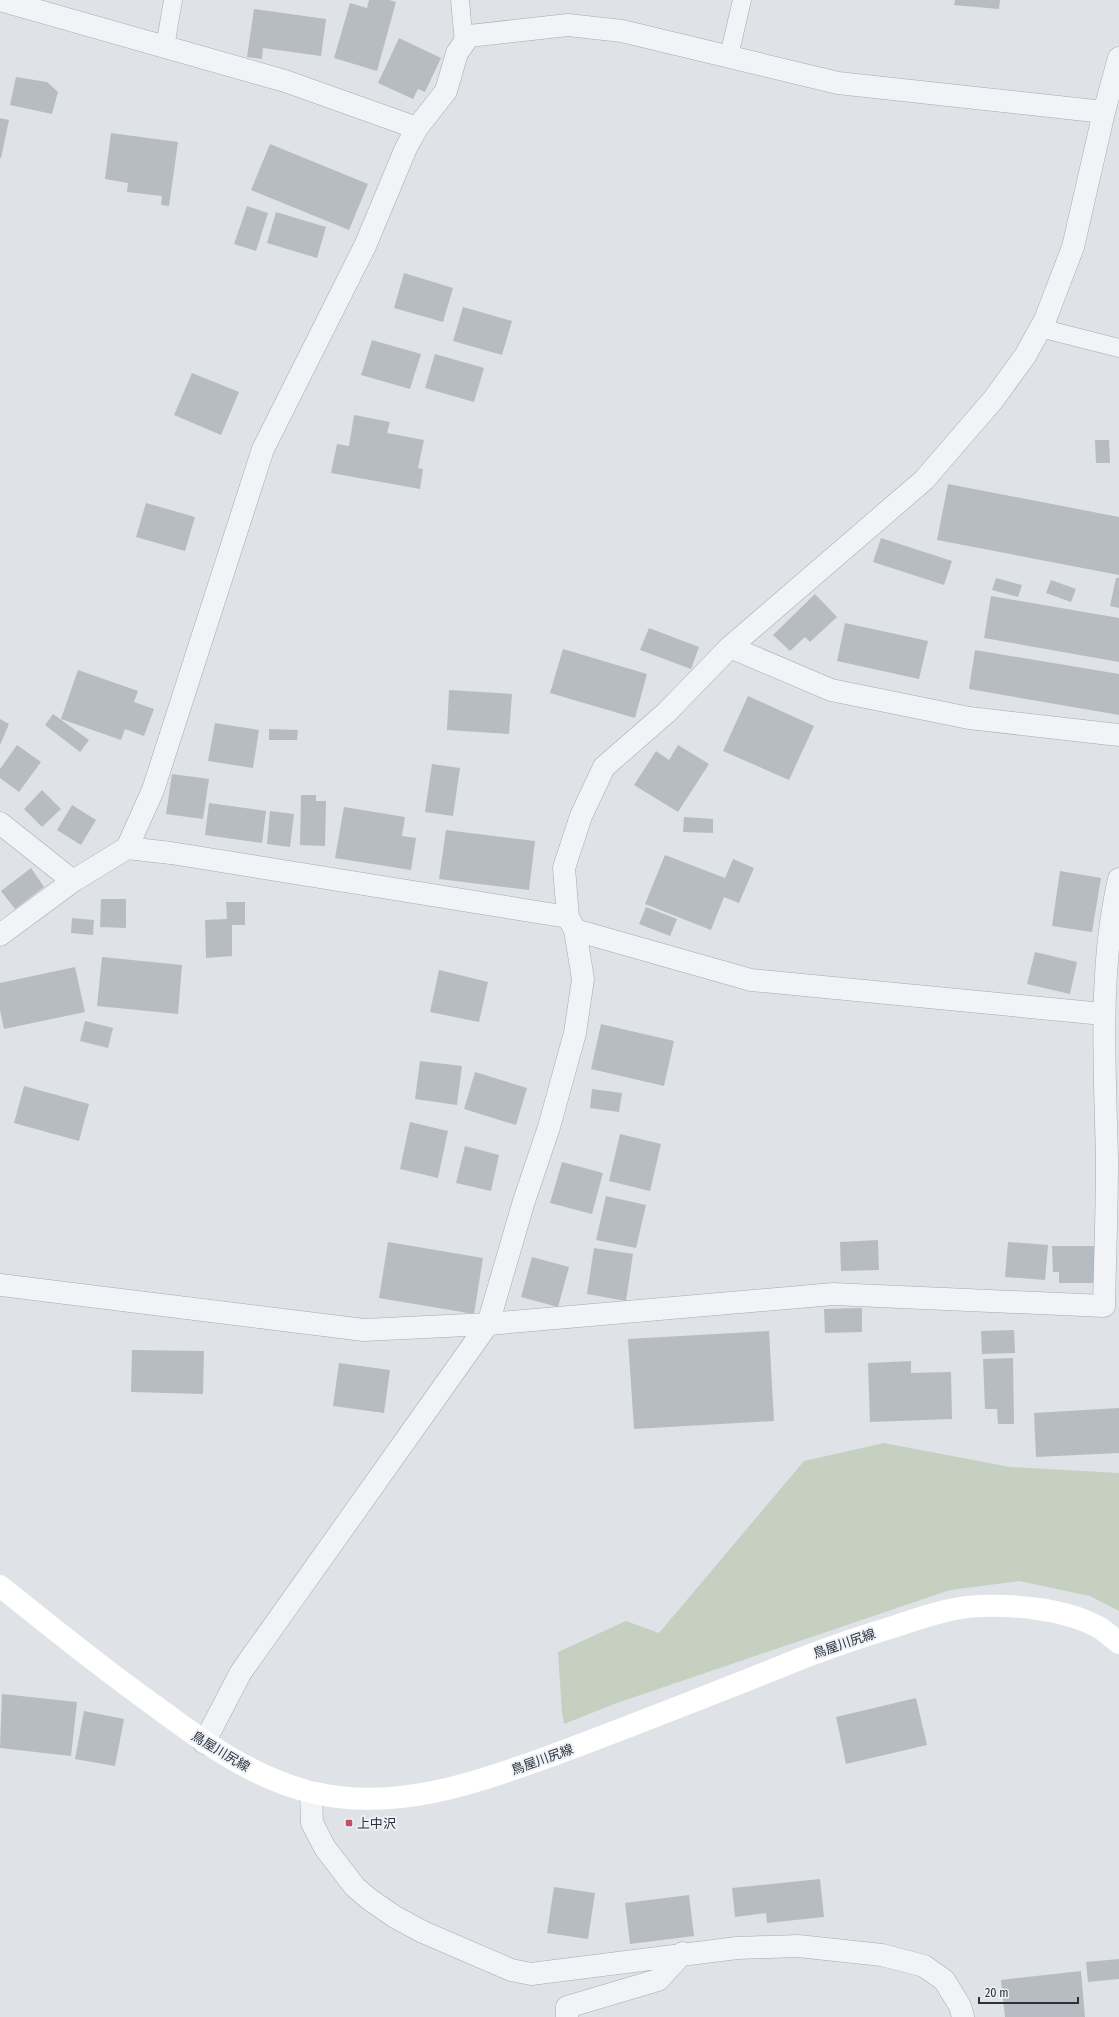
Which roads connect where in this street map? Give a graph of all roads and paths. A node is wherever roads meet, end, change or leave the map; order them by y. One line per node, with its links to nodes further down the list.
1 (0, 0): 6 (street)
2 (174, 0): 6 (lane)
3 (460, 0): 5 (lane)
4 (742, 0): 7 (lane)
5 (464, 44): 7 (street); 10 (street)
6 (165, 47): 10 (street)
7 (729, 56): 9 (street)
8 (1119, 58): 9 (street)
9 (1104, 112): 11 (street)
10 (418, 128): 16 (street)
11 (1040, 328): 12 (lane); 13 (street)
12 (1119, 348)
13 (730, 647): 14 (street); 19 (street)
14 (1119, 735)
15 (0, 823): 18 (street)
16 (127, 848): 18 (street); 19 (street)
17 (1119, 879): 21 (street)
18 (73, 881): 20 (street)
19 (571, 923): 22 (street); 25 (street)
20 (0, 935)
21 (1112, 984): 22 (street)
22 (1103, 1014): 24 (street)
23 (0, 1285): 25 (street)
24 (1112, 1307): 25 (street)
25 (488, 1324): 28 (street)
26 (0, 1586): 28 (main road, 鳥屋川尻線)
27 (1119, 1643): 29 (main road, 鳥屋川尻線)
28 (204, 1743): 29 (main road, 鳥屋川尻線)
29 (311, 1792): 30 (street)
30 (683, 1953): 31 (street); 32 (street)
31 (567, 2017)
32 (963, 2017)

